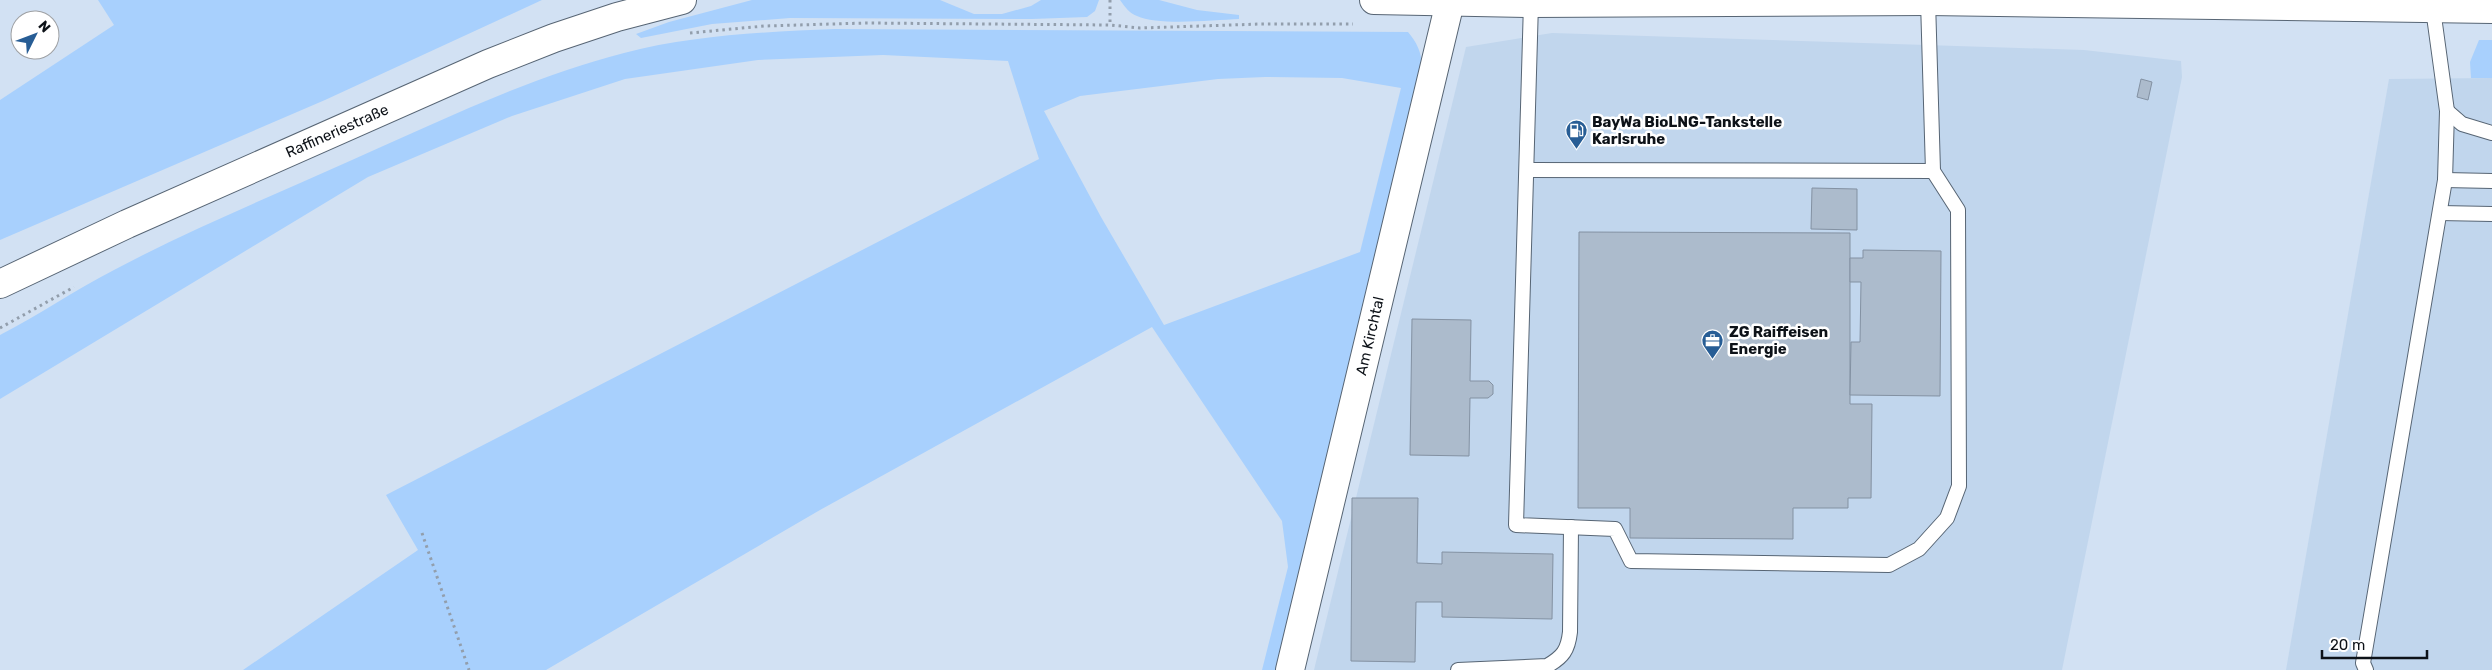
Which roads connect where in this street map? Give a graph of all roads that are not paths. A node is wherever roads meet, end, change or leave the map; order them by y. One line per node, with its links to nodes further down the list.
1 (682, 0): 16 (street, Raffineriestraße)
2 (1374, 0): 4 (street)
3 (1928, 1): 5 (street); 6 (street); 11 (lane)
4 (1450, 2): 5 (street); 18 (street, Am Kirchtal)
5 (1532, 3): 10 (lane)
6 (2433, 9): 7 (street); 8 (lane)
7 (2492, 9)
8 (2447, 111): 9 (lane); 12 (lane)
9 (2492, 133)
10 (1527, 170): 11 (lane); 17 (lane)
11 (1933, 171): 17 (lane)
12 (2445, 180): 13 (lane); 14 (lane)
13 (2492, 181)
14 (2440, 213): 15 (lane); 20 (lane)
15 (2492, 214)
16 (0, 284)
17 (1571, 527): 19 (lane)
18 (1290, 670)
19 (1458, 670)
20 (2366, 670)

